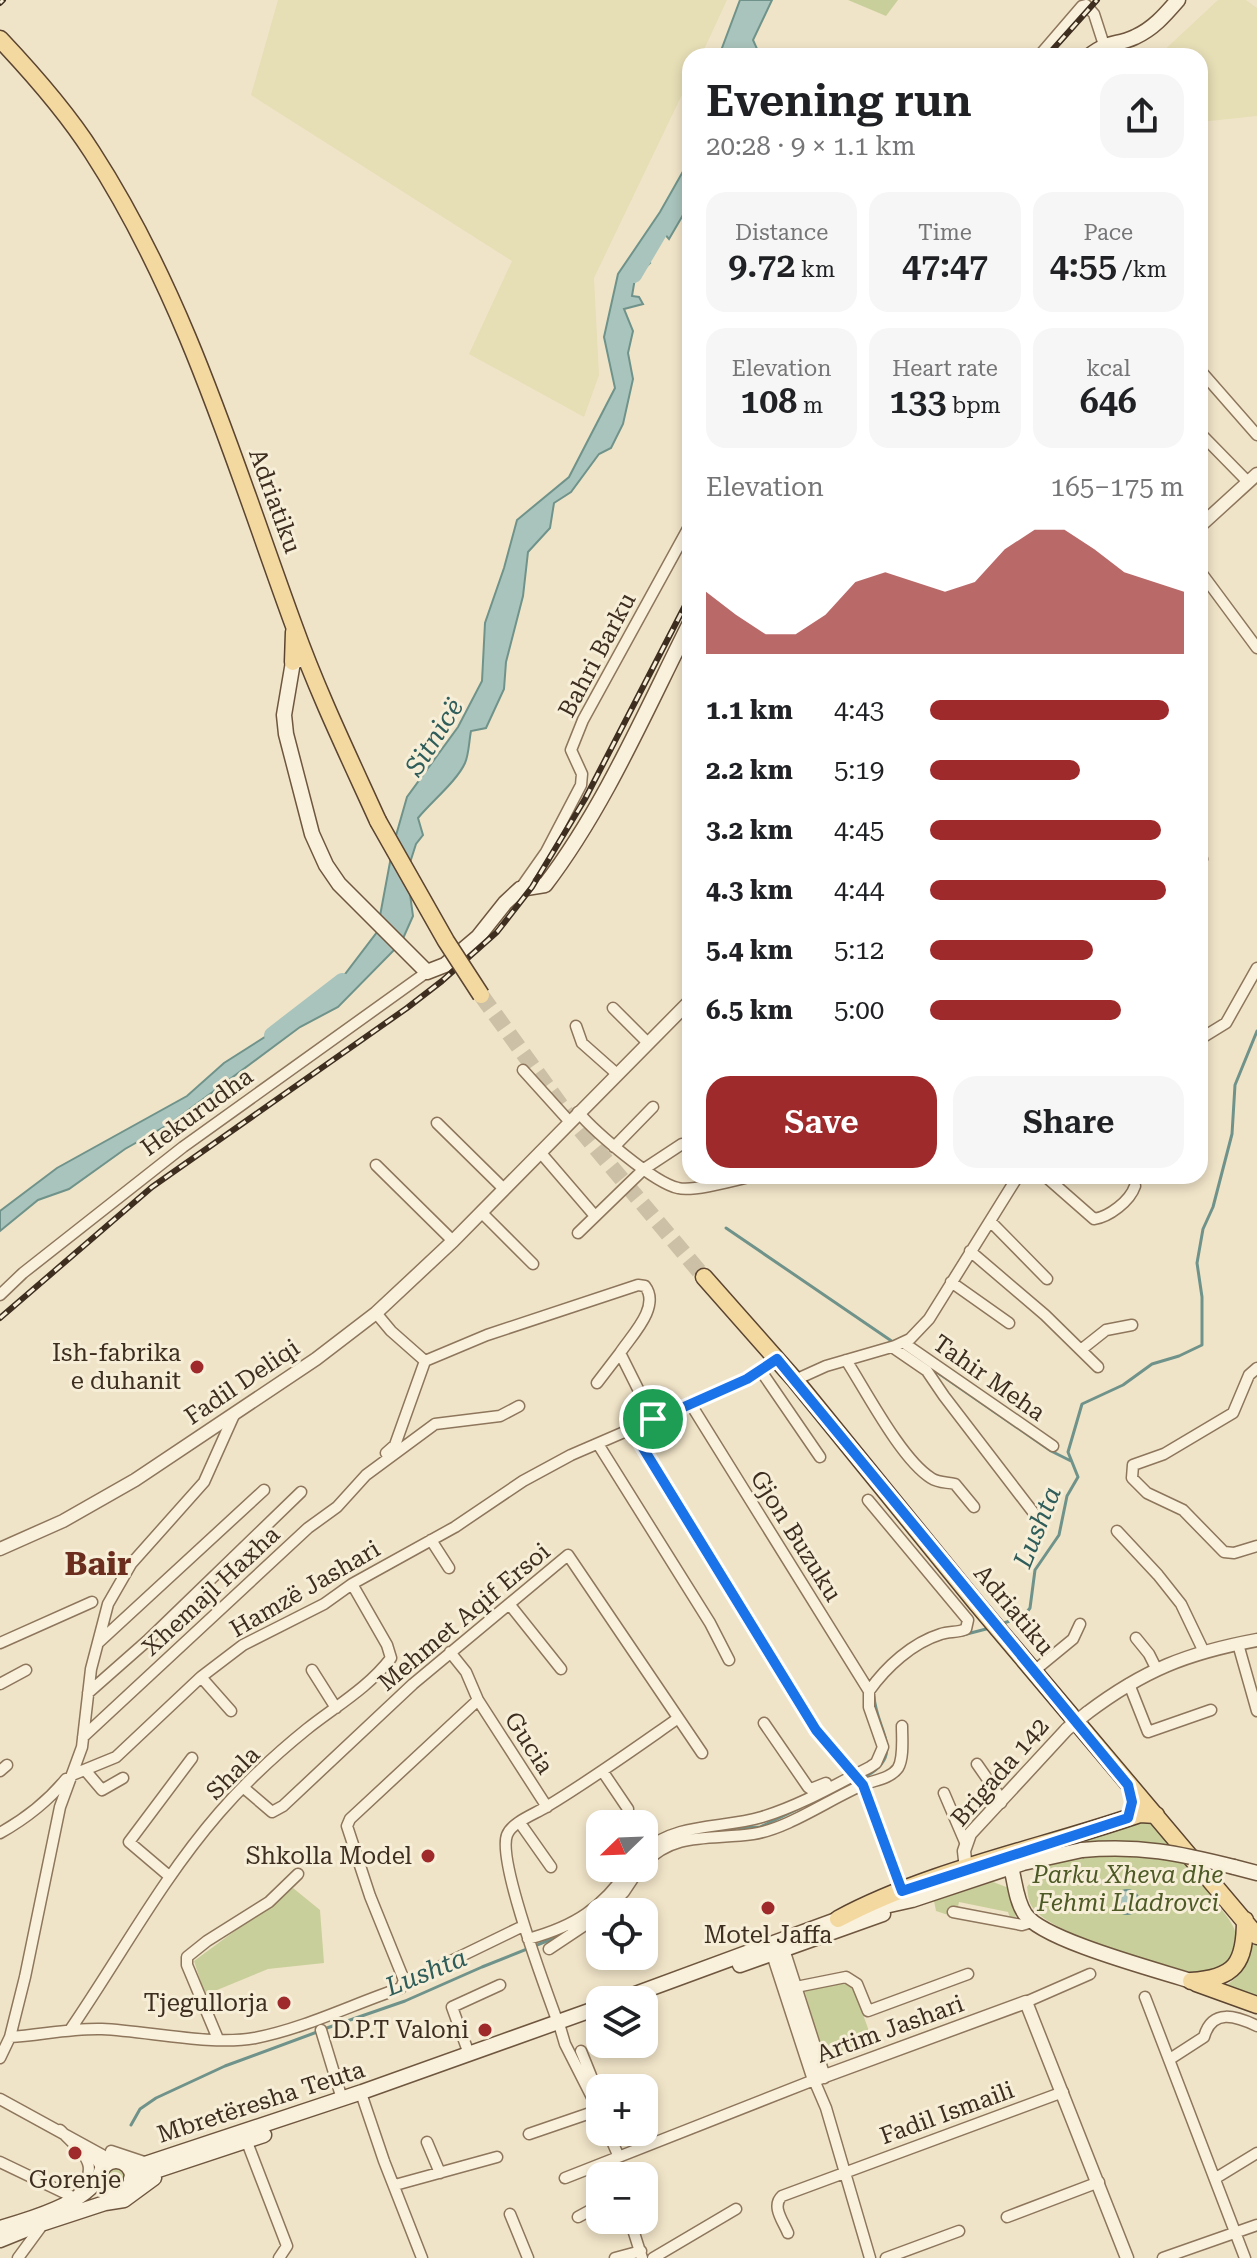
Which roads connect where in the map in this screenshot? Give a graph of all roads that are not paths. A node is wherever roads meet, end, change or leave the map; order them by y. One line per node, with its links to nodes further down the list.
1 (1178, 0): 3 (main road)
2 (0, 39): 15 (main road, Adriatiku)
3 (1104, 45): 4 (street); 5 (main road)
4 (1046, 48)
5 (1100, 48)
6 (1208, 379): 7 (street)
7 (1257, 435)
8 (1208, 440): 9 (street)
9 (1253, 478): 10 (street)
10 (1208, 519)
11 (682, 540): 18 (street, Bahri Barku)
12 (1208, 582): 14 (street)
13 (682, 639): 18 (main road, Hekurudha)
14 (1257, 648)
15 (300, 662): 16 (main road, Adriatiku); 17 (main road)
16 (314, 679): 17 (main road); 21 (main road, Adriatiku, bridge)
17 (291, 686): 20 (main road)
18 (520, 889): 20 (main road, Hekurudha)
19 (1257, 968): 25 (street)
20 (427, 972): 52 (street, Hekurudha)
21 (481, 995)
22 (613, 1008): 26 (street)
23 (682, 1009): 26 (street, Fadil Deliqi)
24 (576, 1026): 28 (street)
25 (1208, 1034)
26 (648, 1043): 28 (street, Fadil Deliqi)
27 (523, 1070): 30 (street)
28 (617, 1074): 30 (street, Fadil Deliqi)
29 (653, 1107): 33 (street)
30 (574, 1117): 33 (street); 34 (street, Fadil Deliqi)
31 (437, 1123): 41 (street)
32 (682, 1144): 36 (street)
33 (614, 1147): 36 (street)
34 (540, 1152): 41 (street, Fadil Deliqi); 43 (street)
35 (376, 1165): 46 (street)
36 (644, 1169): 37 (street); 43 (street)
37 (702, 1184)
38 (1013, 1184): 44 (street)
39 (1054, 1184): 40 (street)
40 (1135, 1186)
41 (504, 1189): 42 (street, Fadil Deliqi)
42 (481, 1212): 46 (street, Fadil Deliqi); 48 (street)
43 (595, 1216): 45 (street)
44 (990, 1221): 47 (street); 50 (street)
45 (578, 1233)
46 (453, 1241): 53 (street, Fadil Deliqi)
47 (970, 1251): 51 (street); 57 (street)
48 (533, 1264)
49 (704, 1277): 59 (main road, Adriatiku)
50 (1047, 1279)
51 (951, 1282): 54 (street); 56 (street)
52 (0, 1295)
53 (376, 1313): 61 (street); 69 (street, Fadil Deliqi)
54 (1009, 1323)
55 (1132, 1325): 57 (street)
56 (898, 1345): 60 (street); 73 (street, Tahir Meha); 80 (street)
57 (1082, 1349): 62 (street)
58 (620, 1353): 61 (street); 66 (street); 70 (street)
59 (777, 1359): 64 (street, Hamzë Jashari); 65 (main road, Adriatiku)
60 (846, 1360): 65 (street); 79 (street)
61 (425, 1361): 75 (street, Xhemajl Haxha)
62 (1098, 1367)
63 (1257, 1368): 83 (street)
64 (761, 1371): 67 (street, Hamzë Jashari); 74 (street)
65 (795, 1380): 102 (main road, Adriatiku)
66 (597, 1383)
67 (690, 1403): 70 (street, Hamzë Jashari); 106 (street, Gjon Buzuku)
68 (519, 1406): 75 (street, Xhemajl Haxha)
69 (234, 1415): 84 (street, Fadil Deliqi); 93 (street)
70 (653, 1419): 71 (street, Hamzë Jashari)
71 (632, 1430): 72 (street, Hamzë Jashari); 122 (street)
72 (598, 1444): 82 (street, Hamzë Jashari); 97 (street)
73 (1053, 1446)
74 (820, 1457)
75 (366, 1475): 116 (street, Xhemajl Haxha)
76 (264, 1490): 93 (street)
77 (301, 1492): 107 (street)
78 (868, 1500): 106 (street)
79 (974, 1507)
80 (1033, 1512)
81 (1117, 1531): 96 (street)
82 (431, 1540): 85 (street); 86 (street, Hamzë Jashari)
83 (1257, 1546)
84 (0, 1549)
85 (449, 1568)
86 (352, 1584): 103 (street, Hamzë Jashari); 109 (street, Shala)
87 (92, 1602): 92 (street)
88 (510, 1605): 95 (street, Mehmet Aqif Ersoi); 99 (street); 113 (street, Mehmet Aqif Ersoi)
89 (1080, 1624): 102 (street)
90 (1136, 1638): 98 (street)
91 (1257, 1640): 94 (street, Brigada 142)
92 (0, 1643)
93 (98, 1643): 107 (street)
94 (1238, 1644): 96 (street, Brigada 142); 112 (street)
95 (450, 1652): 108 (street, Gucia); 127 (street, Mehmet Aqif Ersoi)
96 (1204, 1652): 98 (street, Brigada 142)
97 (729, 1660)
98 (1156, 1668): 105 (street, Brigada 142)
99 (561, 1669)
100 (26, 1670): 104 (street)
101 (312, 1670): 109 (street)
102 (1034, 1671): 126 (main road, Adriatiku)
103 (201, 1677): 111 (street); 120 (street, Hamzë Jashari)
104 (0, 1684)
105 (1129, 1684): 110 (street); 129 (street, Brigada 142, bridge)
106 (869, 1691): 122 (street, Gjon Buzuku)
107 (88, 1693): 116 (street)
108 (478, 1700): 130 (street, Gucia); 163 (street)
109 (336, 1708): 127 (street, Shala)
110 (1211, 1710)
111 (231, 1711)
112 (1257, 1711)
113 (677, 1719): 117 (street, Mehmet Aqif Ersoi); 121 (street)
114 (764, 1723): 124 (street)
115 (902, 1726): 125 (street)
116 (83, 1737): 120 (street)
117 (702, 1753)
118 (192, 1758): 146 (street, Shala)
119 (977, 1764): 129 (street)
120 (77, 1771): 123 (street); 137 (street); 178 (street)
121 (603, 1772): 130 (street); 131 (street)
122 (854, 1775): 124 (street, Gjon Buzuku); 125 (street)
123 (123, 1778)
124 (838, 1784): 133 (street, Gjon Buzuku)
125 (863, 1785): 136 (street); 150 (street)
126 (1128, 1785): 132 (main road, Adriatiku); 134 (main road)
127 (244, 1788): 146 (street, Shala)
128 (944, 1793): 139 (street)
129 (1001, 1803): 139 (street, Brigada 142)
130 (547, 1807): 135 (street)
131 (628, 1809)
132 (1156, 1815): 134 (main road); 154 (main road, Adriatiku)
133 (764, 1816): 136 (street); 138 (street, Gjon Buzuku)
134 (1128, 1818): 143 (main road)
135 (520, 1823): 141 (street); 158 (street)
136 (771, 1830): 140 (street)
137 (0, 1833)
138 (658, 1842)
139 (965, 1842): 143 (street, Brigada 142)
140 (658, 1851)
141 (551, 1867)
142 (1011, 1867): 143 (main road); 144 (main road, bridge); 149 (main road)
143 (972, 1873): 149 (main road); 150 (main road)
144 (1257, 1873)
145 (298, 1874): 179 (street)
146 (169, 1876): 176 (street, Shala)
147 (620, 1882): 158 (street)
148 (631, 1882): 151 (street)
149 (1017, 1894): 155 (main road)
150 (907, 1895): 153 (main road); 159 (main road)
151 (618, 1898)
152 (953, 1912): 155 (street)
153 (838, 1919): 159 (main road)
154 (1245, 1920): 157 (main road, Adriatiku); 164 (main road)
155 (1032, 1922): 164 (main road)
156 (586, 1925): 160 (street)
157 (1257, 1936)
158 (528, 1937): 163 (street); 174 (street)
159 (777, 1947): 166 (main road); 167 (street); 168 (main road); 185 (street, Artim Jashari)
160 (549, 1949)
161 (968, 1974): 167 (street)
162 (1090, 1974): 170 (street, Artim Jashari)
163 (404, 1980): 179 (street)
164 (1191, 1981): 171 (main road)
165 (500, 1985): 181 (street)
166 (658, 1987)
167 (796, 1987): 185 (street)
168 (658, 1992)
169 (1145, 1997): 183 (street)
170 (1026, 2002): 185 (street, Artim Jashari); 187 (street)
171 (1257, 2005)
172 (586, 2013): 174 (main road, Mbretëresha Teuta)
173 (586, 2017): 174 (main road, Mbretëresha Teuta)
174 (559, 2025): 181 (main road, Mbretëresha Teuta); 186 (street); 190 (main road, Mbretëresha Teuta)
175 (1257, 2026): 183 (street)
176 (70, 2030): 178 (street); 179 (street)
177 (321, 2030): 189 (street)
178 (10, 2037): 182 (street)
179 (218, 2039)
180 (581, 2051): 184 (street)
181 (469, 2054): 189 (main road, Mbretëresha Teuta)
182 (0, 2058)
183 (1170, 2059): 209 (street)
184 (589, 2074)
185 (819, 2078): 198 (street); 205 (street)
186 (586, 2082)
187 (1063, 2092): 205 (street, Fadil Ismaili); 210 (street)
188 (0, 2099): 192 (street)
189 (342, 2099): 194 (main road, Mbretëresha Teuta)
190 (363, 2099): 194 (main road, Mbretëresha Teuta); 211 (street)
191 (586, 2112): 193 (street)
192 (60, 2130): 202 (street, Mbretëresha Teuta); 204 (street); 206 (street); 213 (street)
193 (529, 2134)
194 (244, 2136): 202 (main road, Mbretëresha Teuta); 203 (main road, Mbretëresha Teuta); 229 (street)
195 (427, 2142): 207 (street)
196 (616, 2146): 198 (street)
197 (1257, 2153): 209 (street)
198 (620, 2155): 201 (street); 208 (street)
199 (497, 2157): 207 (street)
200 (0, 2162): 213 (street)
201 (616, 2162)
202 (147, 2163): 204 (main road)
203 (163, 2169): 204 (main road, Mbretëresha Teuta); 219 (main road)
204 (127, 2170): 206 (main road); 212 (main road)
205 (844, 2171): 224 (street, Fadil Ismaili); 234 (street)
206 (101, 2172): 212 (main road); 213 (main road)
207 (440, 2173): 211 (street)
208 (565, 2178)
209 (1216, 2178): 223 (street)
210 (1099, 2182): 218 (street); 236 (street)
211 (395, 2185): 230 (street)
212 (113, 2192): 219 (main road)
213 (75, 2198): 221 (main road)
214 (736, 2209): 233 (street)
215 (586, 2213): 217 (street)
216 (510, 2214): 231 (street)
217 (578, 2217)
218 (1007, 2217)
219 (44, 2223): 226 (main road); 228 (street)
220 (1257, 2225): 223 (street)
221 (0, 2228)
222 (959, 2231): 235 (street)
223 (1235, 2231): 237 (street); 238 (street)
224 (788, 2233)
225 (635, 2234): 227 (street)
226 (0, 2240): 228 (street)
227 (642, 2254): 232 (street)
228 (16, 2258)
229 (279, 2258)
230 (422, 2258)
231 (528, 2258)
232 (615, 2258)
233 (653, 2258)
234 (870, 2258)
235 (886, 2258)
236 (1127, 2258)
237 (1163, 2258)
238 (1245, 2258)

